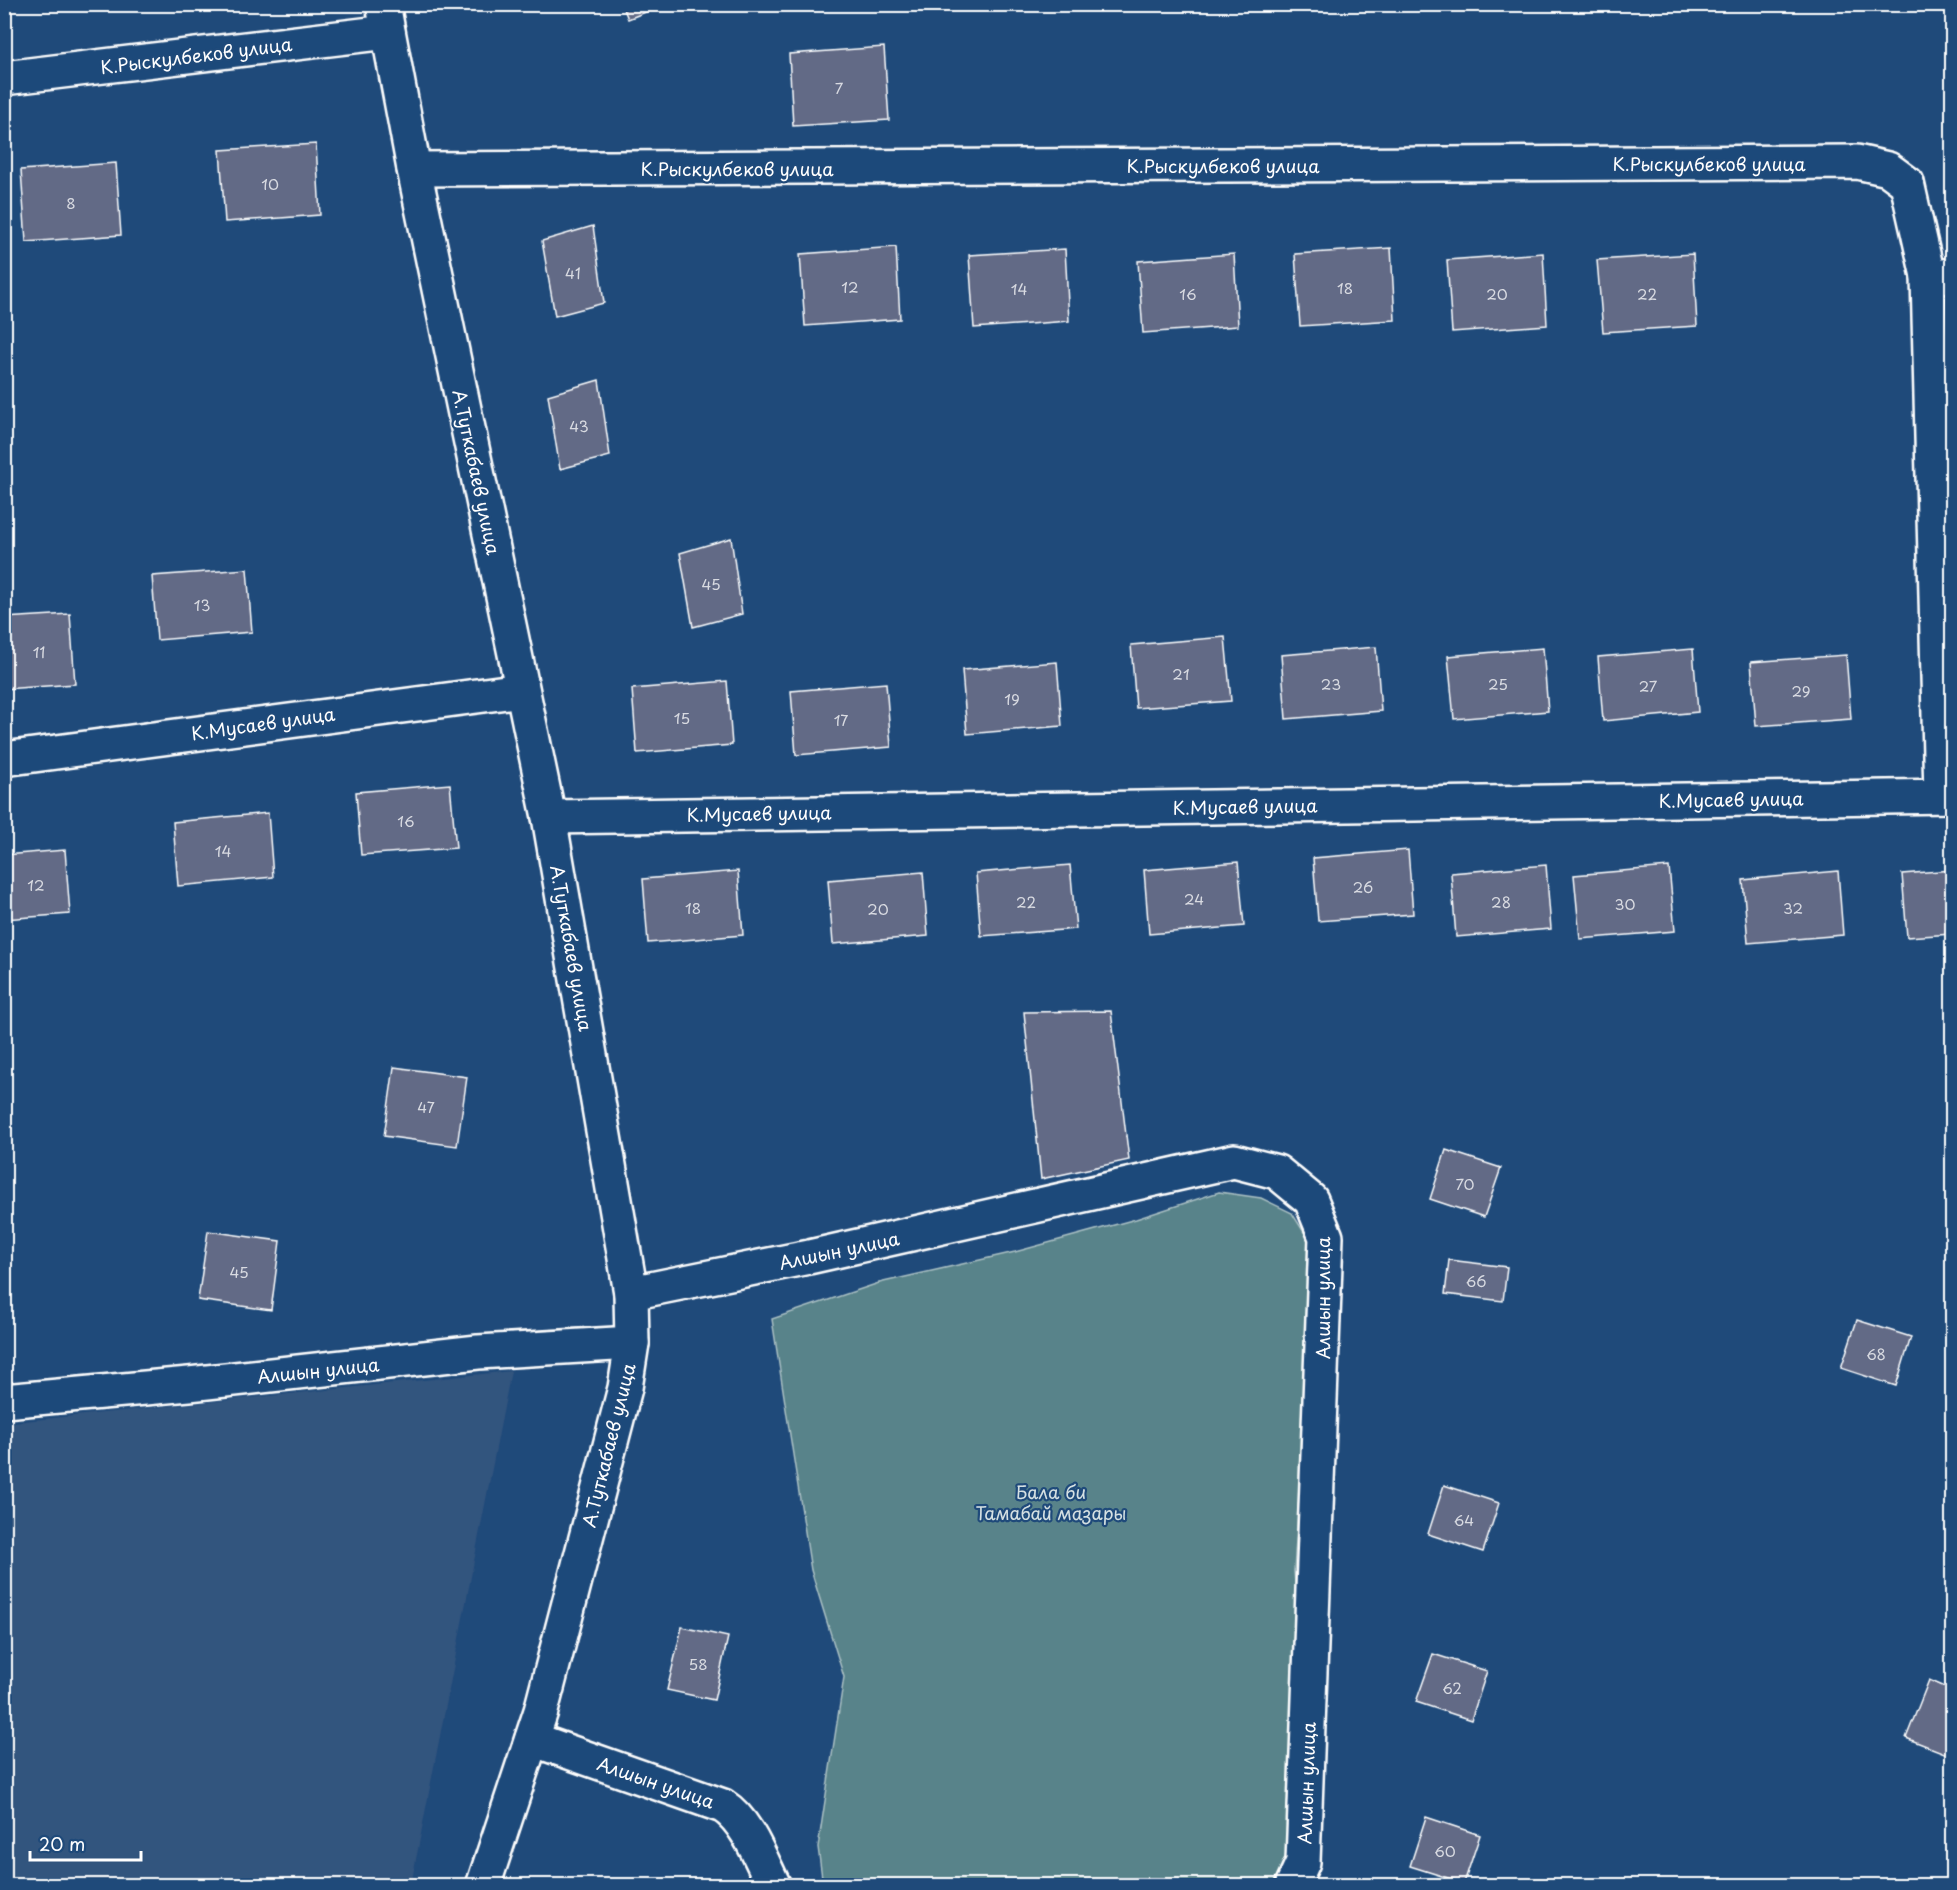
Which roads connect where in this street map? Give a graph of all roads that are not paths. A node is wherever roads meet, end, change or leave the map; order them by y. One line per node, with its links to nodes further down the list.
1 (386, 18): 2 (street, К.Рыскулбеков улица); 3 (street, А.Туткабаев улица)
2 (4, 78)
3 (414, 169): 4 (street, К.Рыскулбеков улица); 5 (street, А.Туткабаев улица)
4 (1941, 276): 7 (street, К.Мусаев улица)
5 (522, 690): 6 (street, К.Мусаев улица); 8 (street, А.Туткабаев улица)
6 (4, 759)
7 (1947, 796): 8 (street, К.Мусаев улица)
8 (549, 817): 9 (street, А.Туткабаев улица)
9 (631, 1293): 10 (street, А.Туткабаев улица); 15 (street, Алшын улица)
10 (632, 1343): 11 (street, Алшын улица); 12 (street, А.Туткабаев улица)
11 (4, 1401)
12 (532, 1739): 13 (street, А.Туткабаев улица); 14 (street, Алшын улица)
13 (483, 1886)
14 (774, 1886)
15 (1292, 1886)

